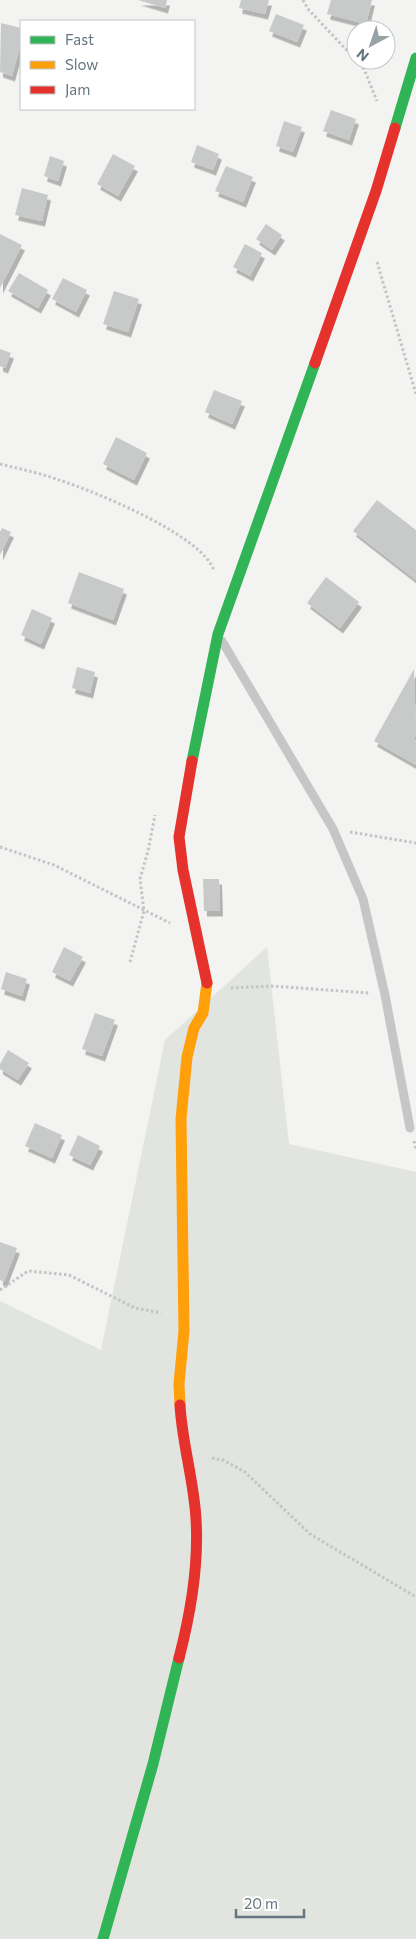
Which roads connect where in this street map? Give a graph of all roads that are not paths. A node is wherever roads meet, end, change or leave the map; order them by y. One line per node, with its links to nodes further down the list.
1 (416, 58): 2 (street)
2 (218, 634): 3 (lane); 4 (street)
3 (410, 1128)
4 (103, 1939)

